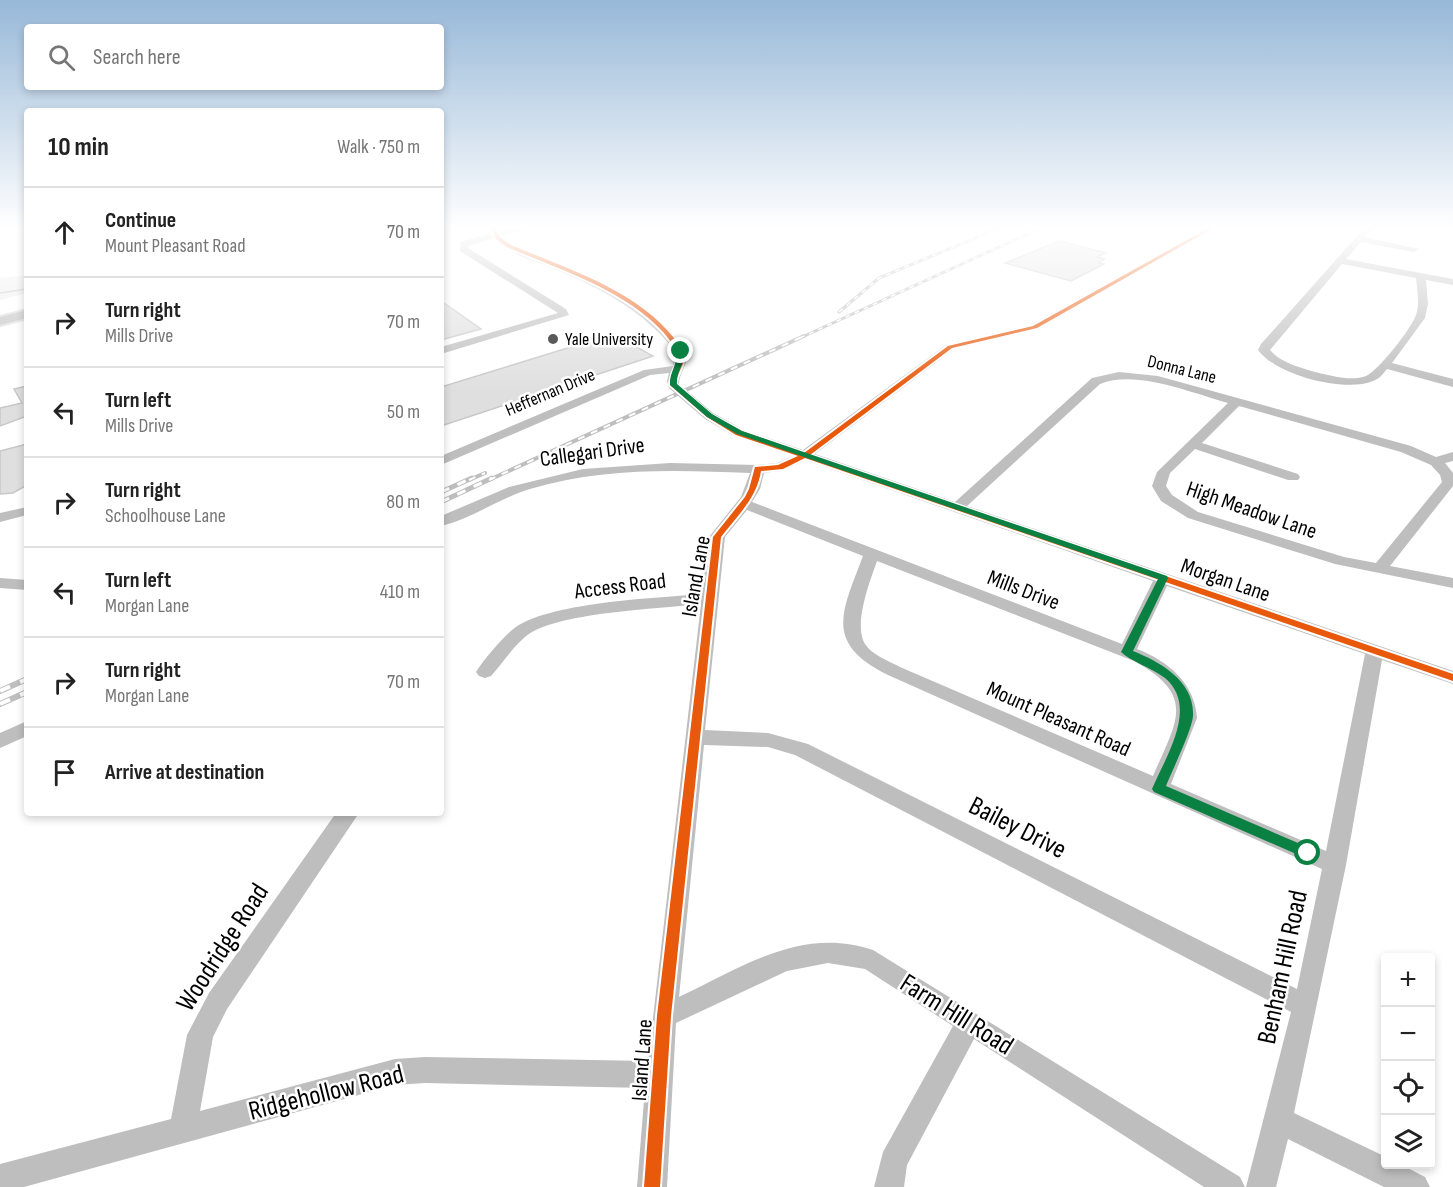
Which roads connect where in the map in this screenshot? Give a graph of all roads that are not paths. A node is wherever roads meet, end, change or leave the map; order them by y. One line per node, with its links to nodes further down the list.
1 (513, 281): 10 (street)
2 (588, 281): 12 (street, Morgan Lane)
3 (1116, 281): 16 (street)
4 (1321, 281): 11 (street)
5 (1421, 281): 11 (street)
6 (24, 308): 7 (highway)
7 (0, 313)
8 (24, 315): 9 (highway)
9 (0, 321)
10 (444, 350)
11 (1385, 365): 13 (street)
12 (677, 369): 16 (street, Morgan Lane); 18 (street, Heffernan Drive)
13 (1453, 383)
14 (1236, 402): 15 (street, High Meadow Lane); 19 (street, Donna Lane); 23 (street, Donna Lane)
15 (1192, 444): 21 (street); 28 (street, High Meadow Lane)
16 (804, 456): 20 (street); 23 (street, Morgan Lane)
17 (1453, 456): 19 (street)
18 (444, 460)
19 (1436, 462): 28 (street)
20 (758, 470): 22 (street, Island Lane); 26 (street, Callegari Drive)
21 (1293, 477)
22 (746, 505): 27 (street, Mills Drive); 33 (street, Island Lane)
23 (958, 507): 29 (street, Morgan Lane)
24 (24, 512): 25 (street)
25 (0, 518)
26 (444, 521)
27 (871, 555): 35 (street, Mills Drive); 41 (street, Mount Pleasant Road)
28 (1379, 569): 31 (street, High Meadow Lane)
29 (1163, 578): 34 (street, Morgan Lane); 35 (street)
30 (0, 583): 32 (street)
31 (1453, 583)
32 (24, 585)
33 (709, 598): 36 (street, Access Road); 39 (street, Island Lane)
34 (1375, 651): 37 (street, Morgan Lane); 43 (street, Benham Hill Road)
35 (1127, 652): 41 (street, Mills Drive)
36 (484, 672)
37 (1453, 678)
38 (24, 729): 40 (street)
39 (694, 737): 44 (street, Bailey Drive); 45 (street, Island Lane)
40 (0, 741)
41 (1159, 789): 43 (street, Mount Pleasant Road)
42 (346, 816): 49 (street, Woodridge Road)
43 (1335, 865): 44 (street, Benham Hill Road)
44 (1304, 1006): 48 (street, Benham Hill Road)
45 (664, 1016): 46 (street, Farm Hill Road); 47 (street, Island Lane)
46 (969, 1022): 52 (street); 53 (street, Farm Hill Road)
47 (660, 1075): 49 (street, Ridgehollow Road); 51 (street, Island Lane)
48 (1280, 1120): 54 (street, Benham Hill Road); 55 (street)
49 (183, 1129): 50 (street, Ridgehollow Road)
50 (0, 1179)
51 (652, 1187)
52 (889, 1187)
53 (1230, 1187)
54 (1261, 1187)
55 (1414, 1187)

